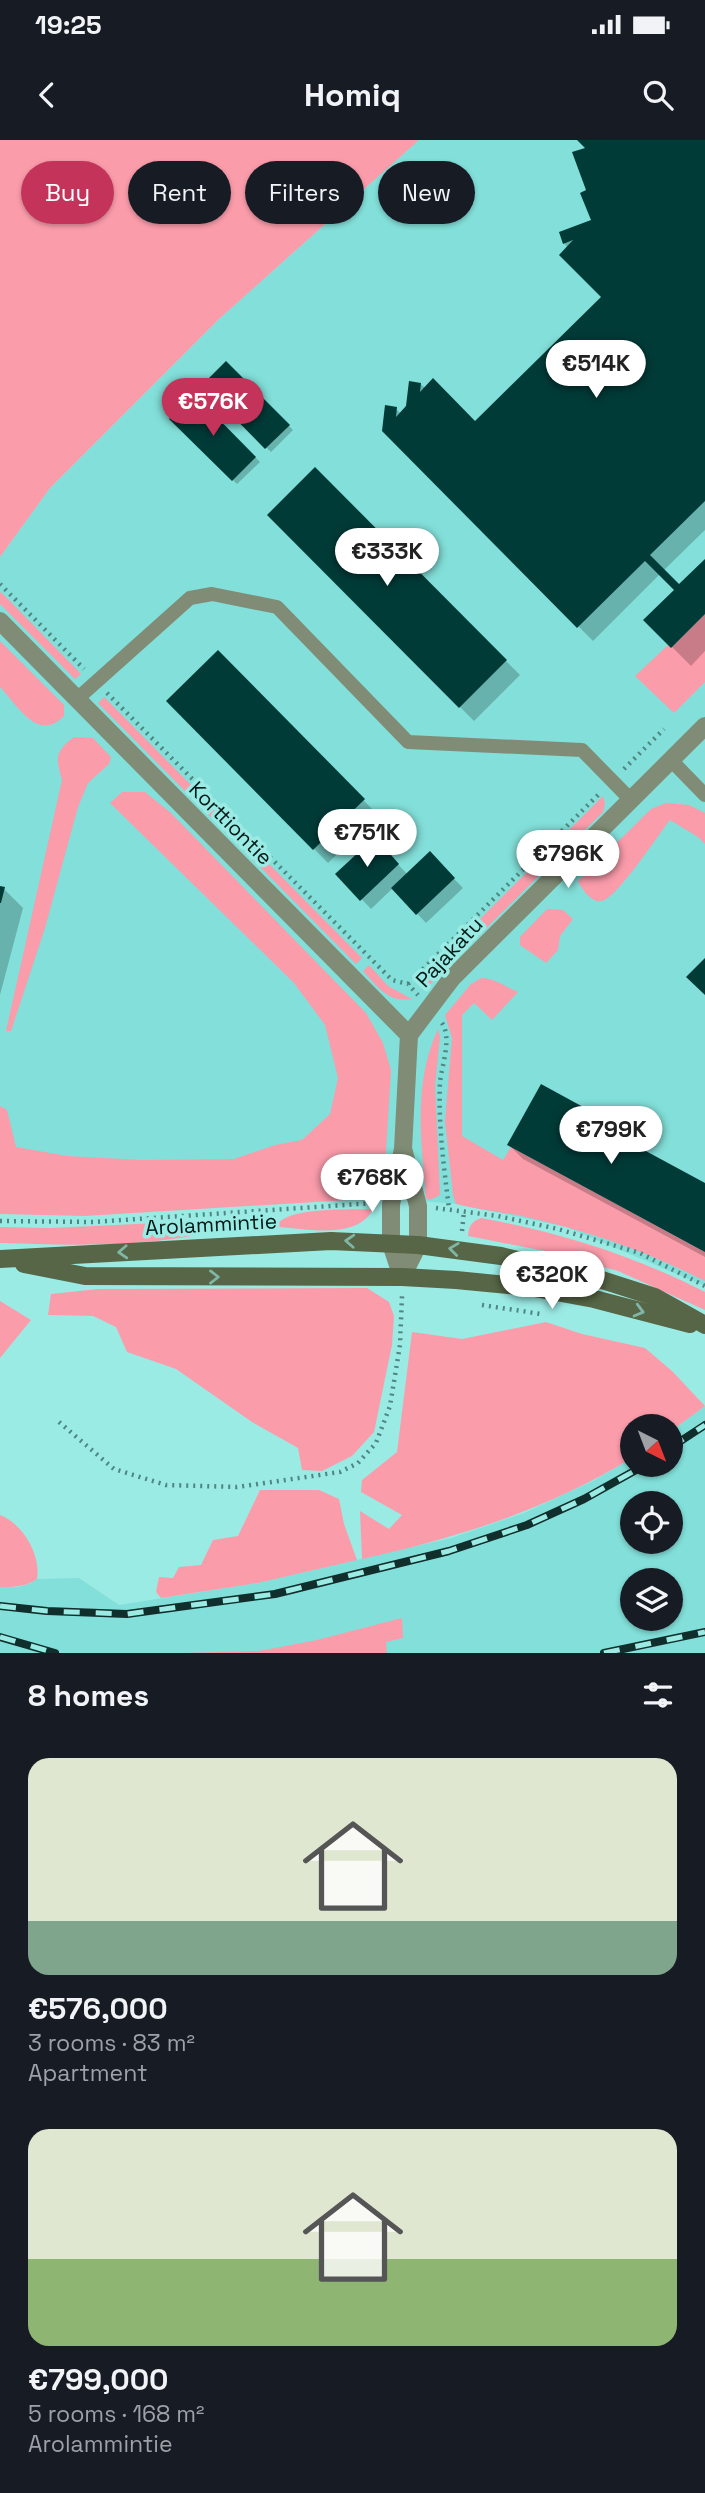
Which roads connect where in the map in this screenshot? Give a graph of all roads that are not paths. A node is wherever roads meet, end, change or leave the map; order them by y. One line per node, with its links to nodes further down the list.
1 (0, 621): 2 (street, Korttiontie)
2 (77, 699): 6 (lane); 7 (street, Korttiontie)
3 (705, 726): 4 (street, Pajakatu)
4 (671, 760): 5 (lane); 6 (street, Pajakatu)
5 (705, 795)
6 (631, 800): 7 (street, Pajakatu)
7 (409, 1035): 8 (street)
8 (403, 1149): 9 (street); 10 (street)
9 (391, 1244): 10 (street, Arolammintie); 11 (street, Arolammintie, one-way to 11); 12 (street)
10 (418, 1245): 12 (street); 13 (street, Arolammintie, one-way to 10)
11 (0, 1259): 12 (street, Arolammintie, one-way to 12)
12 (402, 1278): 13 (street, Arolammintie, one-way to 13)
13 (705, 1326)

